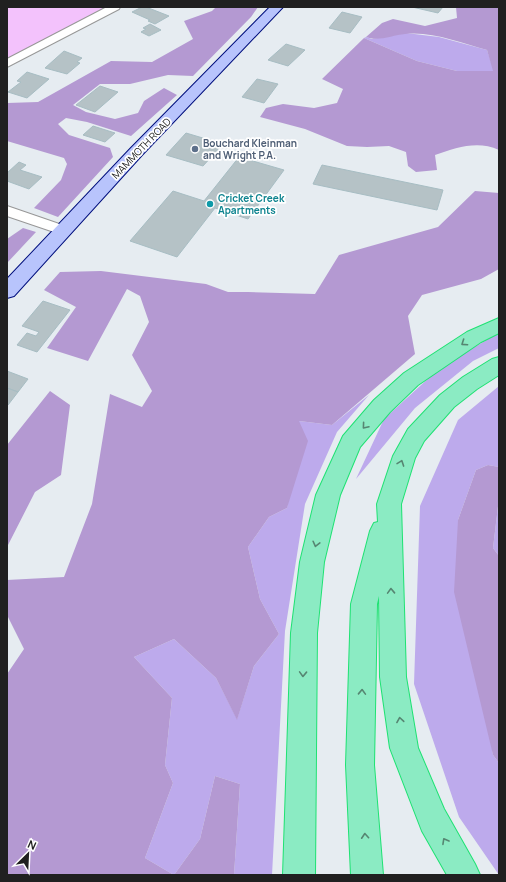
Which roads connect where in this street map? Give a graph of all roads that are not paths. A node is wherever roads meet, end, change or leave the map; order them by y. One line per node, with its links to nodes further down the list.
1 (115, 7): 3 (street)
2 (277, 7): 5 (main road, MAMMOTH ROAD)
3 (7, 64)
4 (7, 211): 5 (street)
5 (63, 230): 6 (main road, MAMMOTH ROAD)
6 (7, 291)
7 (499, 326): 10 (highway, one-way to 10)
8 (499, 365): 9 (highway, one-way to 8)
9 (389, 504): 11 (highway, one-way to 9); 12 (highway, one-way to 9)
10 (299, 875)
11 (367, 875)
12 (464, 875)

